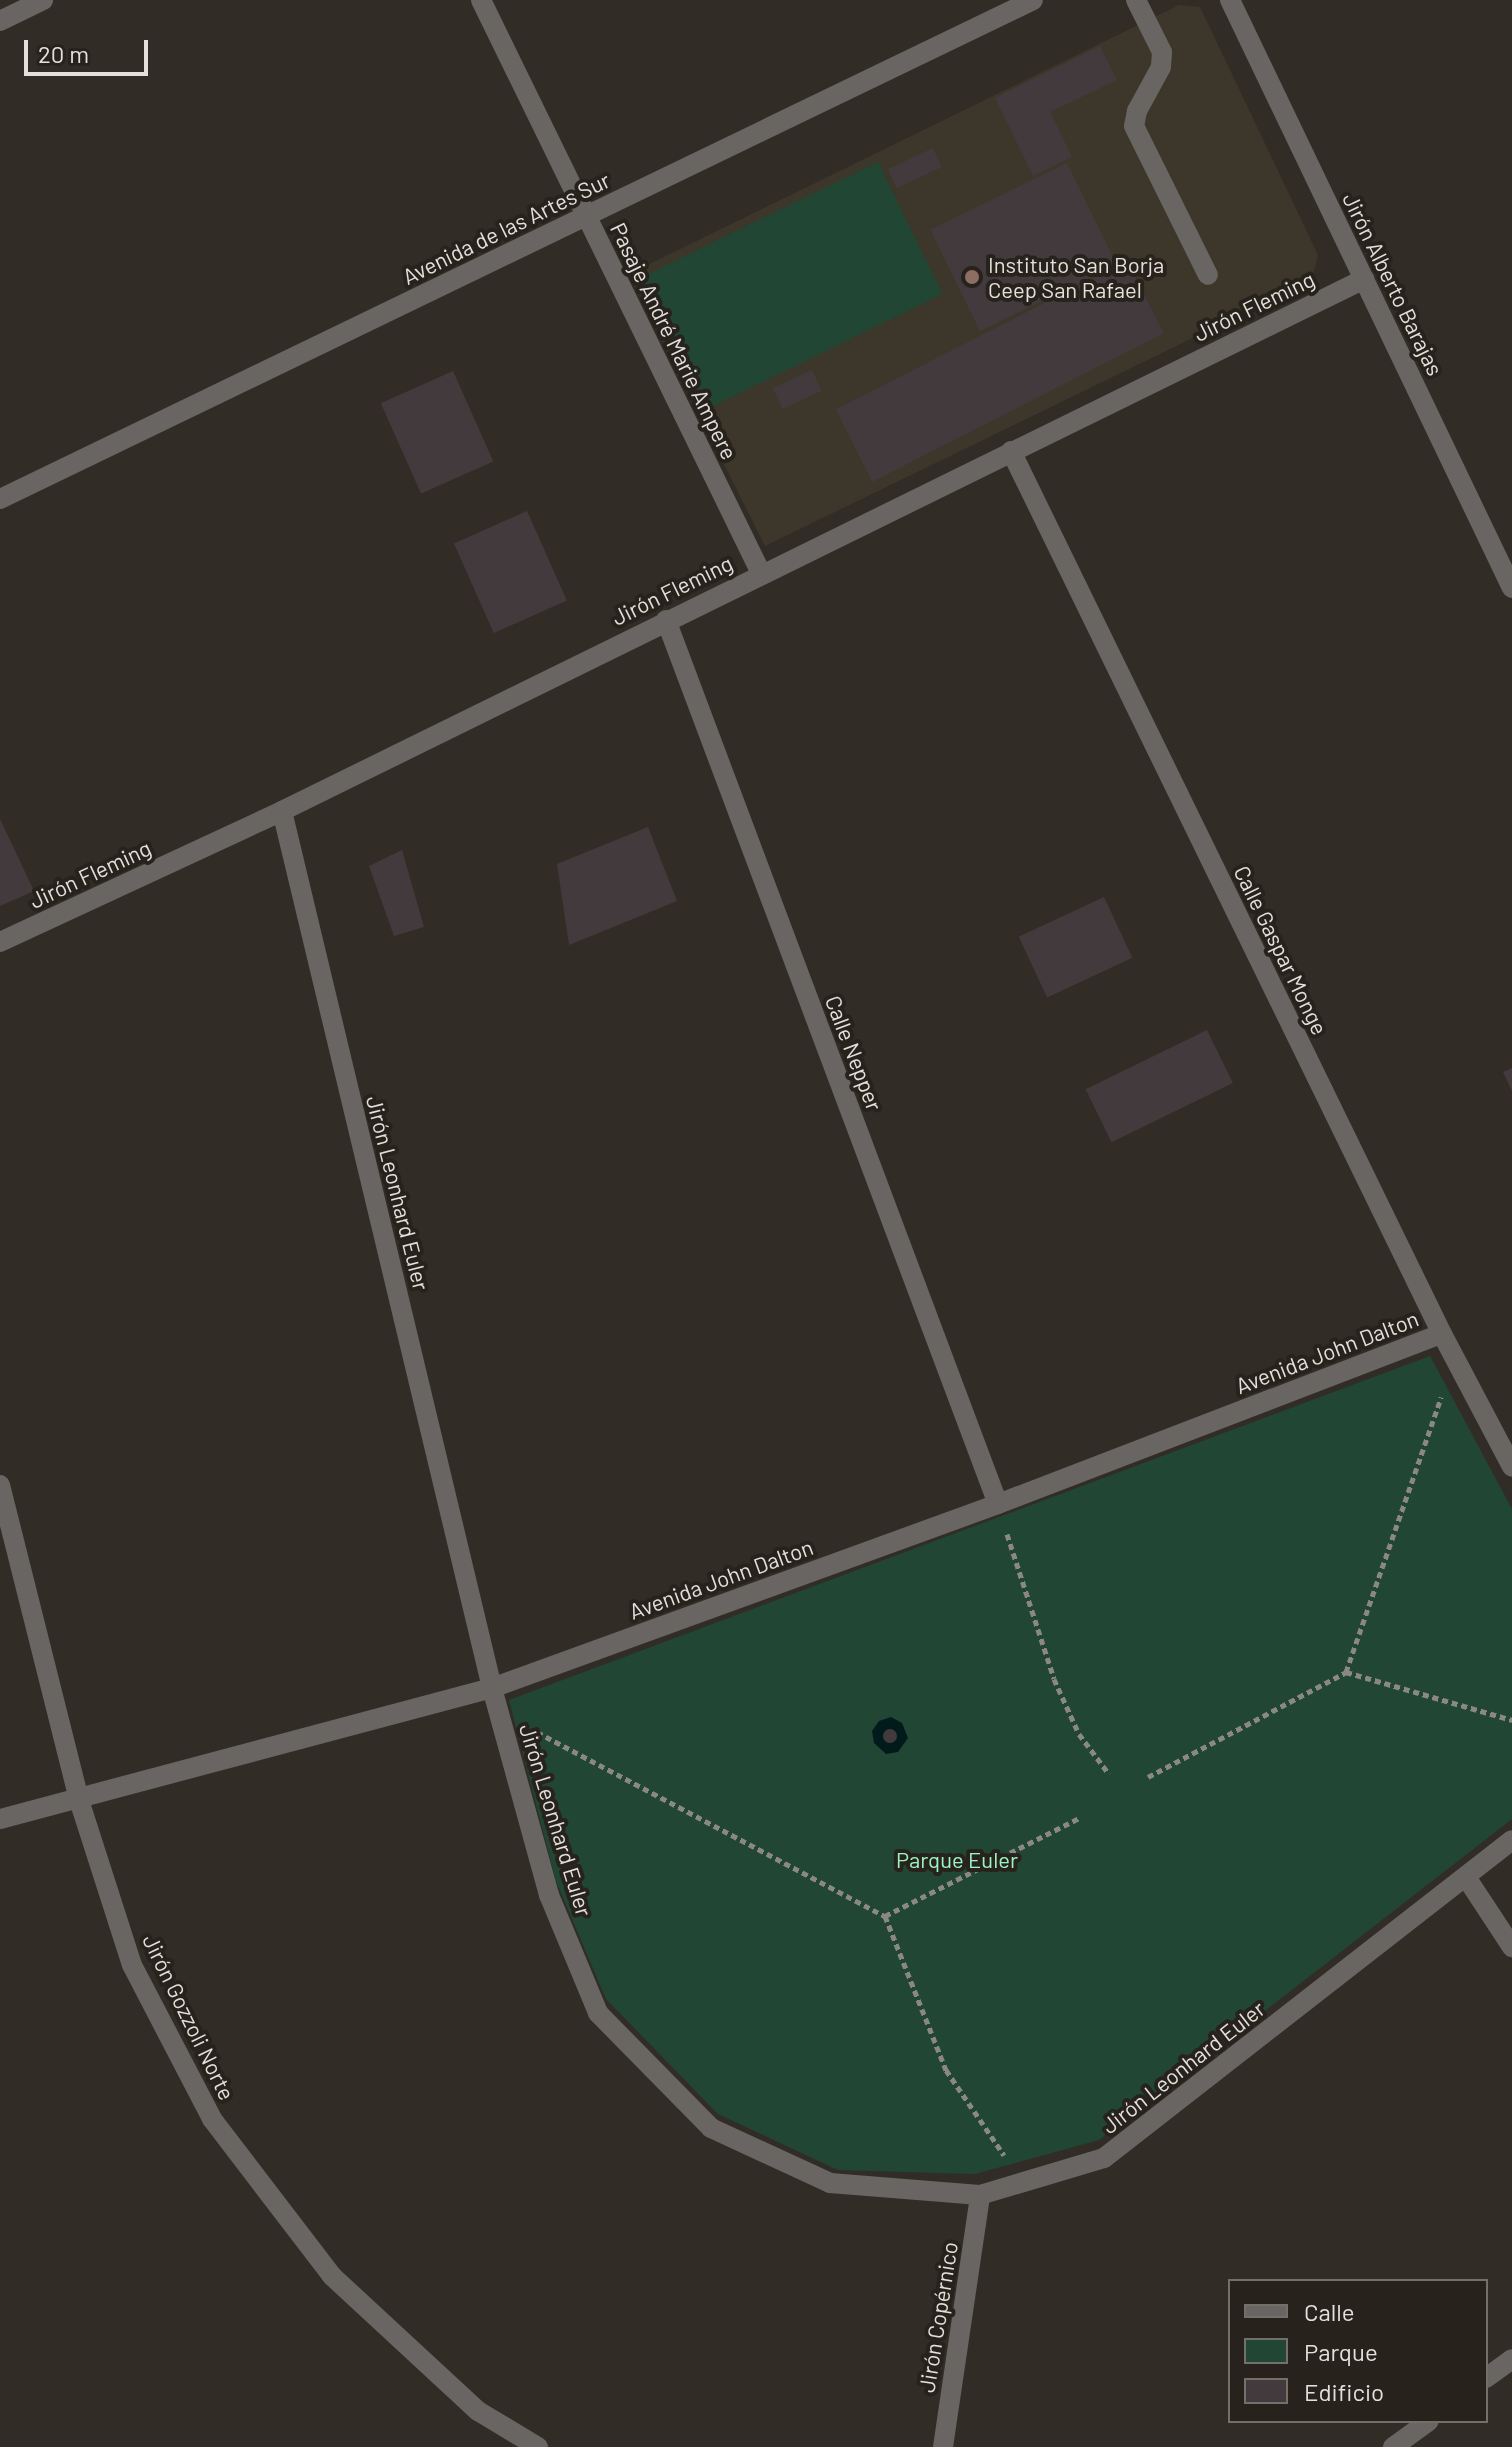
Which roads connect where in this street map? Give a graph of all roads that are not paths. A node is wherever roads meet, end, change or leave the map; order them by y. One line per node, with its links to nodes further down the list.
1 (43, 0): 6 (street)
2 (481, 0): 7 (street, Pasaje André Marie Ampere)
3 (1033, 0): 7 (street, Avenida de las Artes Sur)
4 (1136, 0): 8 (street)
5 (1230, 0): 9 (street, Jirón Alberto Barajas)
6 (0, 21)
7 (587, 216): 11 (street, Avenida de las Artes Sur); 12 (street, Pasaje André Marie Ampere)
8 (1208, 275)
9 (1364, 279): 10 (street, Jirón Fleming); 13 (street, Jirón Alberto Barajas)
10 (1011, 451): 12 (street, Jirón Fleming); 17 (street, Calle Gaspar Monge)
11 (0, 499)
12 (761, 573): 14 (street, Jirón Fleming)
13 (1512, 588)
14 (666, 620): 15 (street, Jirón Fleming); 20 (street, Calle Nepper)
15 (282, 811): 16 (street, Jirón Fleming); 21 (street, Jirón Leonhard Euler)
16 (0, 942)
17 (1442, 1334): 18 (street, Calle Gaspar Monge); 20 (street, Avenida John Dalton)
18 (1512, 1467)
19 (0, 1485): 22 (street, Jirón Gozzoli Norte)
20 (998, 1504): 21 (street, Avenida John Dalton)
21 (492, 1688): 22 (street, Avenida John Dalton); 27 (street, Jirón Leonhard Euler)
22 (79, 1800): 23 (street, Avenida John Dalton); 31 (street, Jirón Gozzoli Norte)
23 (0, 1819)
24 (1512, 1840): 25 (street, Jirón Leonhard Euler)
25 (1466, 1877): 26 (street); 27 (street, Jirón Leonhard Euler)
26 (1512, 1947)
27 (980, 2195): 32 (street, Jirón Copérnico)
28 (1512, 2359): 29 (street)
29 (1488, 2377)
30 (1426, 2423): 33 (street)
31 (538, 2447)
32 (943, 2447)
33 (1393, 2447)

